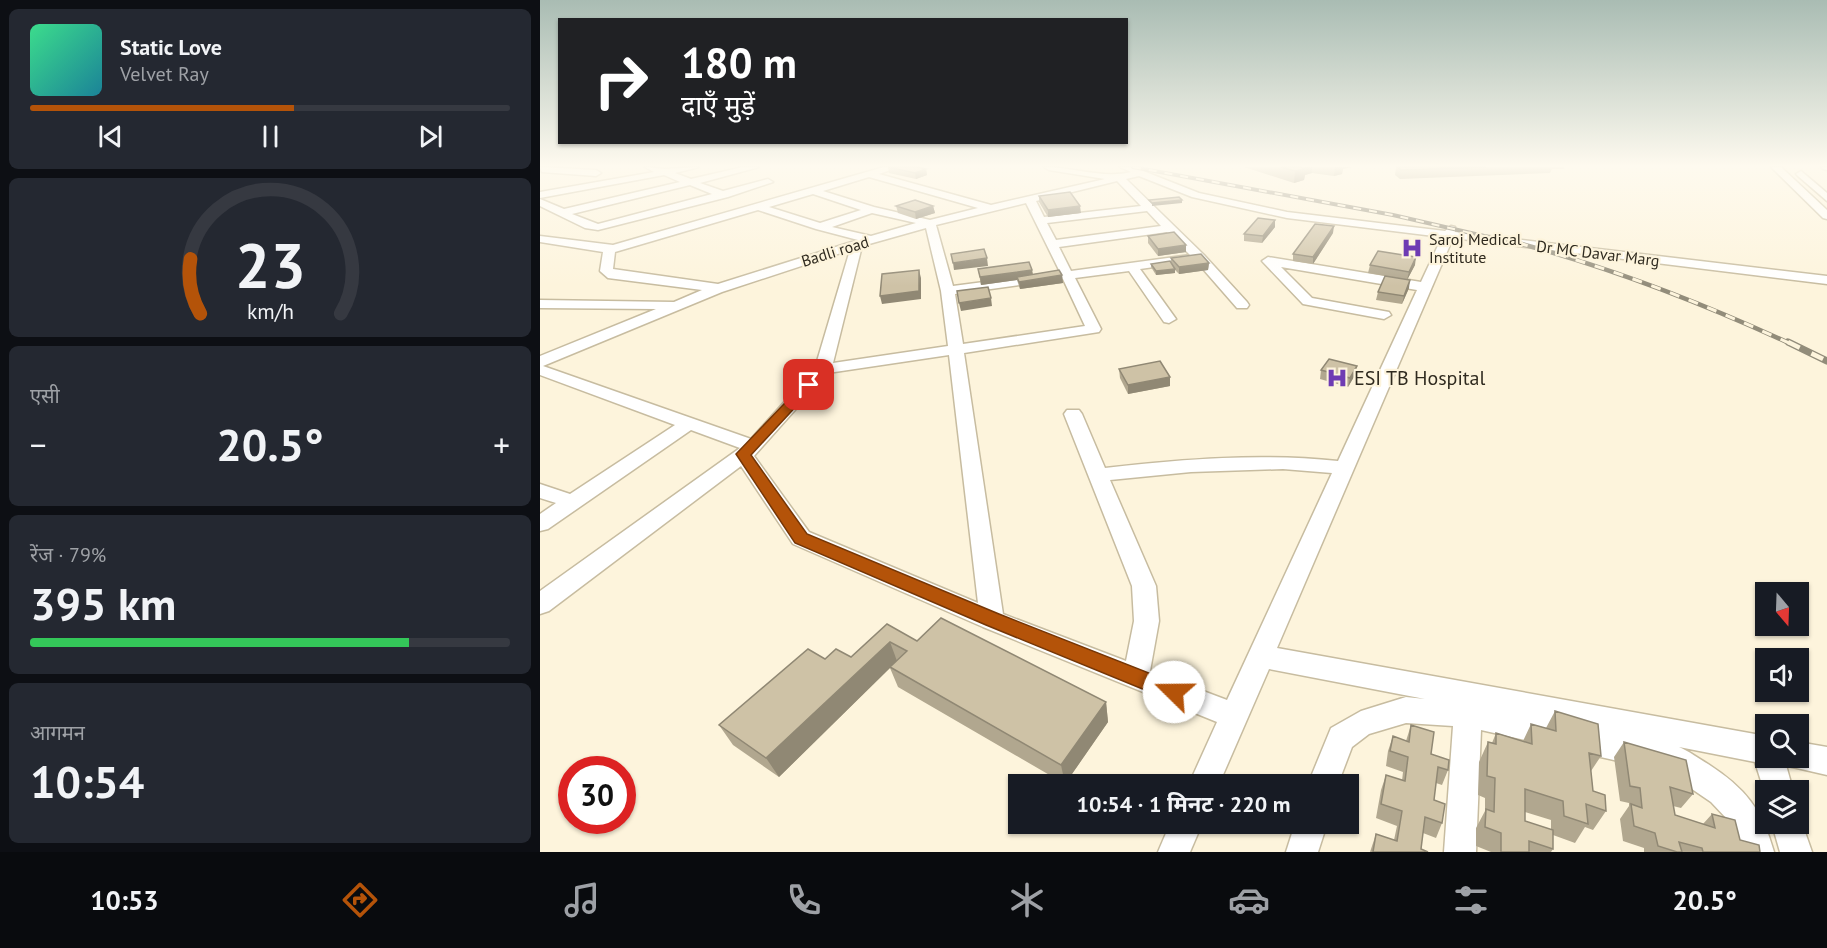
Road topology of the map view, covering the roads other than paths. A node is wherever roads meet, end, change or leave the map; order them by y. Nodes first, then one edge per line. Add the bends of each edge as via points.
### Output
1 (550, 207) edge
2 (588, 207) edge
3 (678, 207) edge
4 (756, 207) joint
5 (861, 207) edge
6 (985, 207) edge
7 (996, 207) edge
8 (1034, 207) edge
9 (1242, 207) edge
10 (990, 208) junction
11 (1149, 208) joint
12 (871, 210) junction
13 (562, 213) junction
14 (1042, 220) junction
15 (930, 223) junction
16 (593, 227) junction
17 (820, 227) junction
18 (1168, 228) junction
19 (1449, 232) junction
20 (542, 241) edge
21 (865, 242) junction
22 (1054, 244) junction
23 (609, 250) junction
24 (1200, 258) junction
25 (1132, 266) junction
26 (1827, 272) edge
27 (1069, 274) junction
28 (1781, 274) junction
29 (1827, 280) edge
30 (1827, 285) edge
31 (1425, 287) junction
32 (717, 289) junction
33 (948, 291) junction
34 (540, 304) edge
35 (1242, 305) dead end
36 (677, 306) junction
37 (1384, 315) dead end
38 (1169, 320) dead end
39 (956, 350) junction
40 (542, 362) edge
41 (823, 369) junction
42 (1073, 414) dead end
43 (690, 423) junction
44 (748, 451) junction
45 (1344, 468) junction
46 (1100, 475) junction
47 (540, 491) edge
48 (573, 502) junction
49 (540, 524) edge
50 (540, 604) edge
51 (992, 620) junction
52 (1260, 656) junction
53 (1135, 676) junction
54 (1468, 714) junction
55 (1234, 716) junction
56 (1755, 748) edge
57 (1809, 758) edge
58 (1827, 761) edge
59 (1208, 774) edge
60 (1327, 774) edge
61 (1182, 834) edge
62 (1308, 834) edge
63 (1791, 834) edge
64 (1174, 852) edge
65 (1302, 852) edge
66 (1460, 852) edge
67 (1758, 852) edge
68 (1796, 852) edge

1 - 13 street
2 - 13 street
3 - 16 street
4 - 17 street
4 - 23 street
5 - 12 street
6 - 10 street
7 - 10 street, Badli road
8 - 14 street
9 - 19 street, Dr MC Davar Marg via 1308,218
10 - 15 street, Badli road
11 - 14 street
11 - 18 street
12 - 15 street
12 - 17 street
13 - 16 street
14 - 22 street
15 - 21 street, Badli road
15 - 33 street
16 - 20 street
17 - 21 street
18 - 22 street
18 - 24 street
19 - 26 street
19 - 28 street, Dr MC Davar Marg
19 - 31 street
20 - 23 street
21 - 32 street, Badli road
21 - 41 street
22 - 27 street
23 - 32 street via 606,271 613,275
24 - 25 street
24 - 35 street
25 - 27 street
25 - 38 street
27 - 33 street
27 - 39 street via 1092,330
28 - 29 street, Dr MC Davar Marg
28 - 30 street
31 - 37 street via 1268,261 1308,301
31 - 45 street
32 - 36 street, Badli road
33 - 39 street
34 - 36 street
36 - 40 street, Badli road
39 - 41 street
39 - 51 street
40 - 43 street
41 - 44 street
42 - 46 street
43 - 44 street
43 - 48 street
44 - 50 street
44 - 51 street via 801,538
45 - 46 street via 1261,462
45 - 52 street
46 - 53 street via 1135,561 1149,608
47 - 48 street
48 - 49 street
51 - 53 street
52 - 55 street
52 - 56 street
53 - 55 street
54 - 60 street via 1406,710 1361,724 1341,738
54 - 66 street
54 - 67 street via 1673,759 1722,791 1739,809 1753,833
55 - 59 street
57 - 58 street
61 - 64 street
62 - 65 street
63 - 68 street

